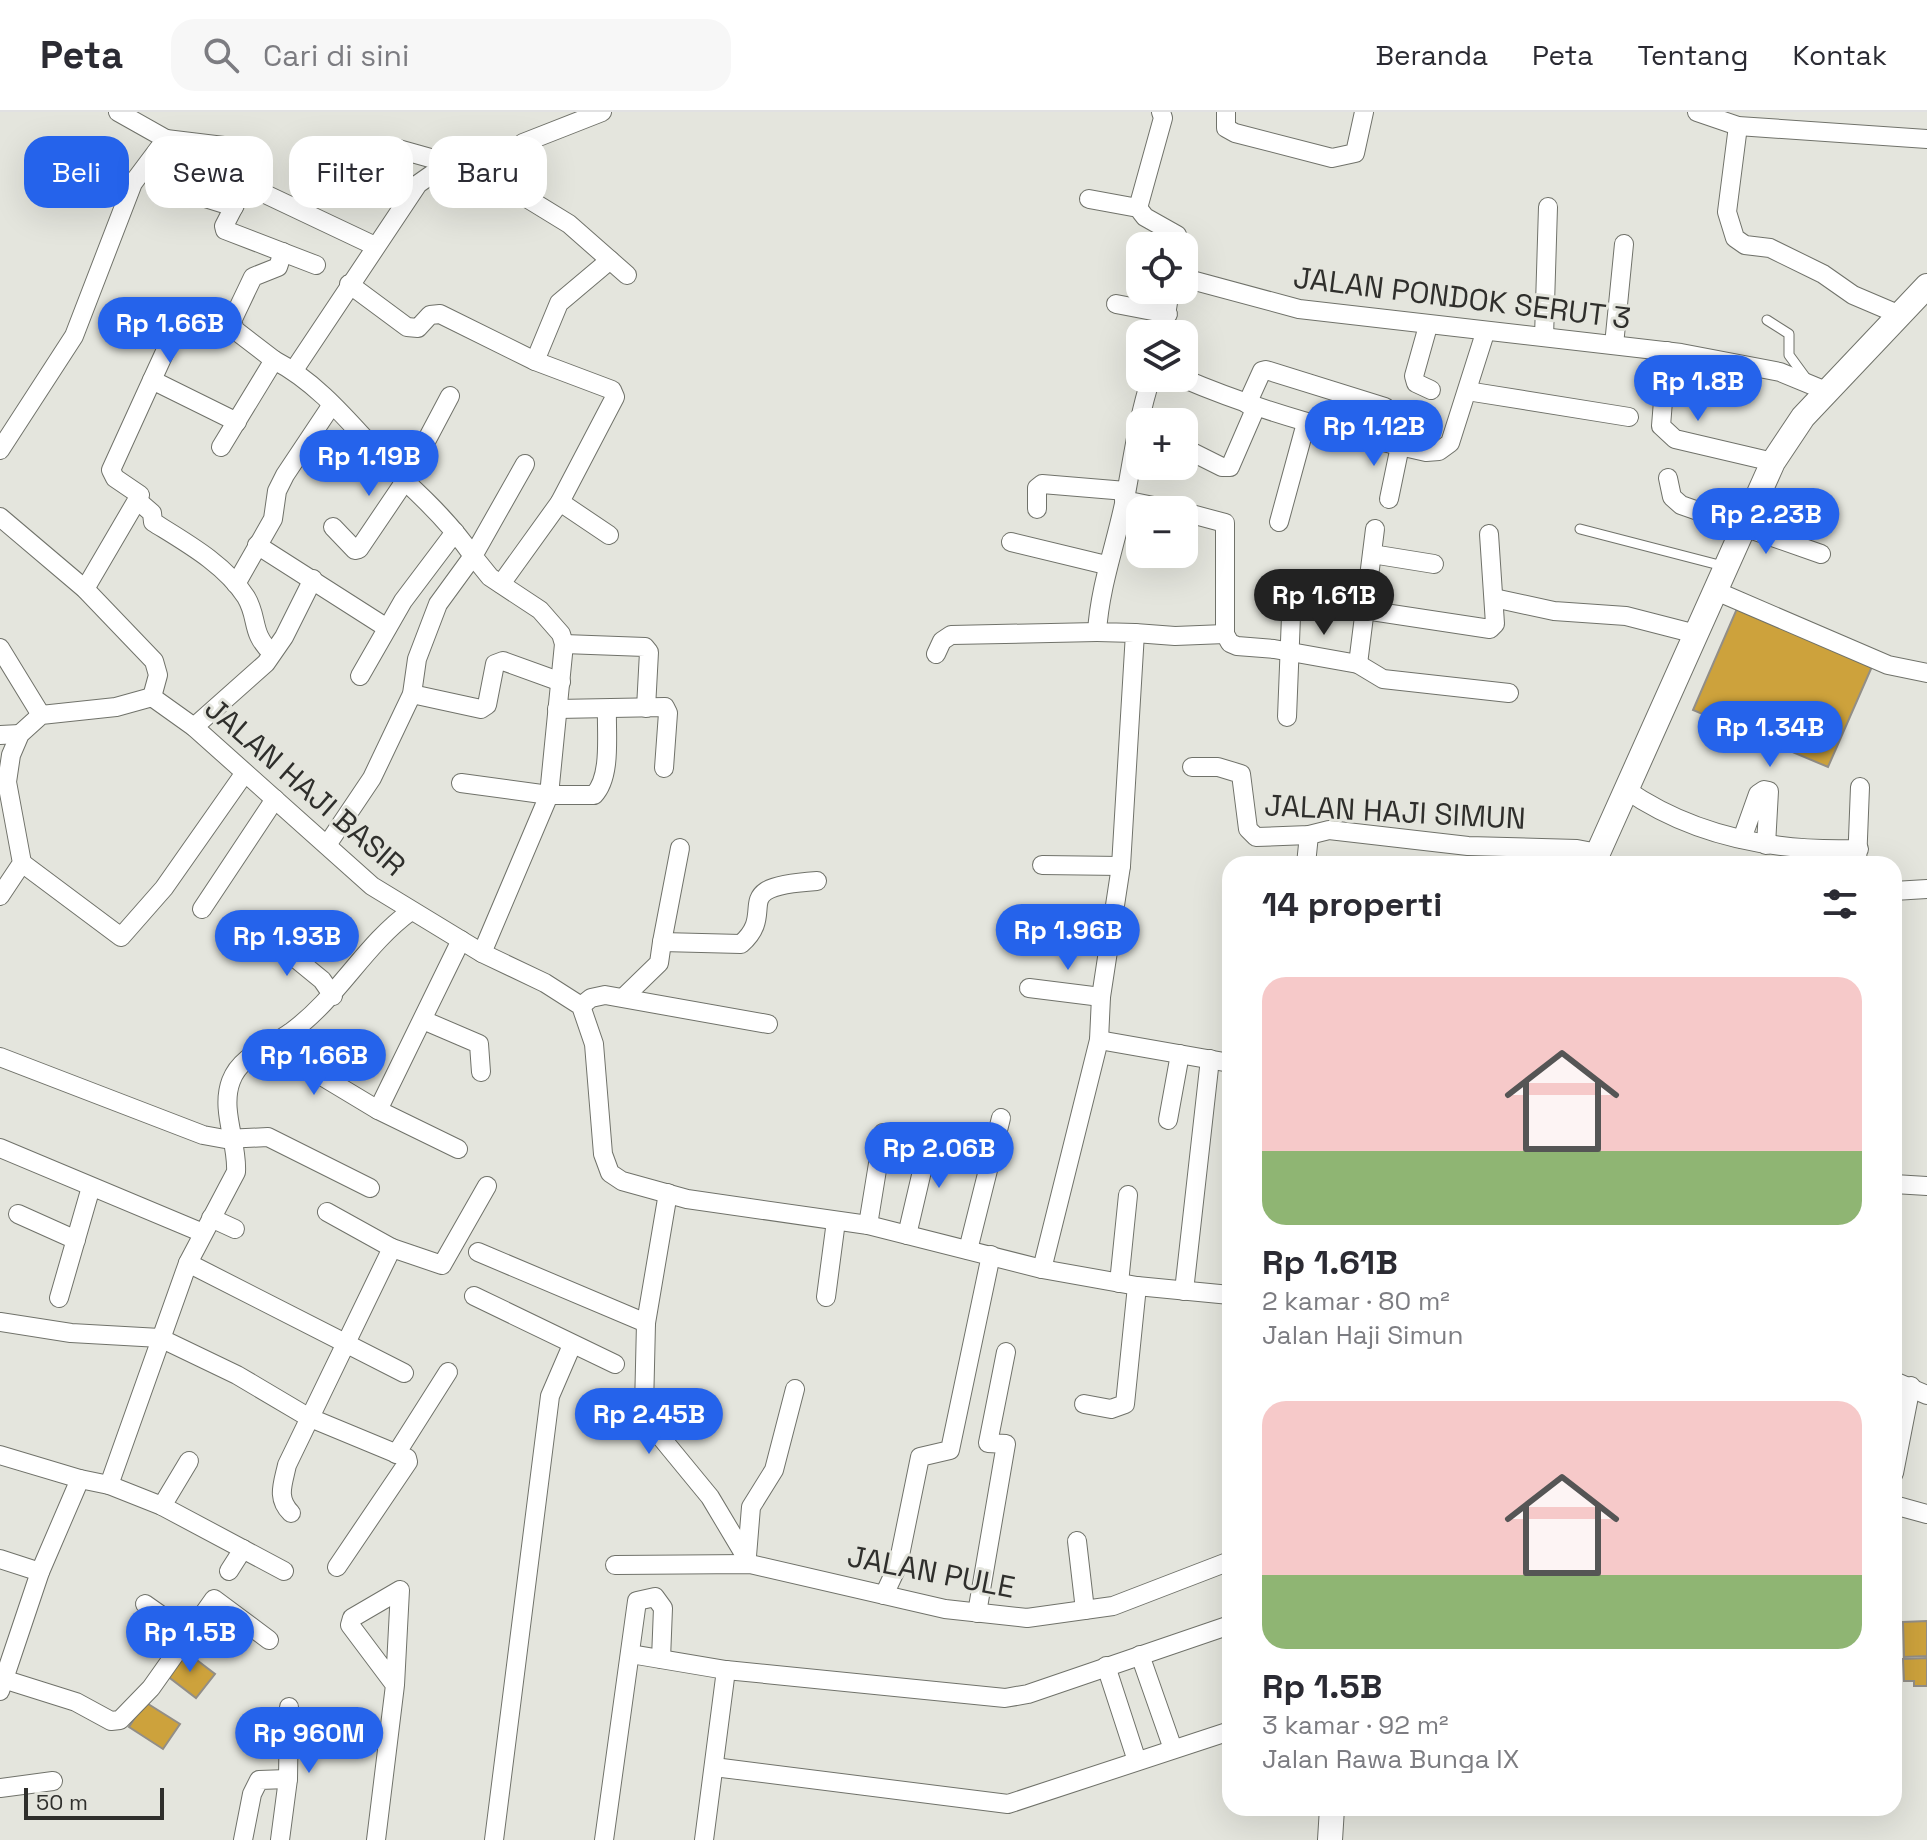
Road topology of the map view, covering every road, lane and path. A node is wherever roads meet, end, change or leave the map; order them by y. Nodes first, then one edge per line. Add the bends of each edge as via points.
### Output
1 (118, 112) edge
2 (602, 112) edge
3 (1161, 112) edge
4 (1226, 112) edge
5 (1364, 112) edge
6 (1707, 114) edge
7 (1818, 121) edge
8 (1738, 126) junction
9 (161, 136) edge
10 (541, 136) edge
11 (1927, 139) edge
12 (145, 167) edge
13 (429, 176) edge
14 (413, 191) edge
15 (273, 198) edge
16 (1089, 199) dead end
17 (1548, 207) dead end
18 (234, 208) edge
19 (401, 208) edge
20 (543, 208) edge
21 (1138, 208) junction
22 (1172, 232) edge
23 (1624, 244) dead end
24 (375, 246) junction
25 (283, 252) junction
26 (610, 260) junction
27 (316, 265) dead end
28 (627, 275) dead end
29 (1198, 282) edge
30 (349, 284) junction
31 (1927, 286) edge
32 (1116, 304) dead end
33 (1169, 304) edge
34 (1168, 314) junction
35 (1900, 315) junction
36 (1166, 320) edge
37 (1767, 320) dead end
38 (1428, 326) junction
39 (174, 332) dead end
40 (1485, 333) junction
41 (1544, 337) junction
42 (1614, 345) junction
43 (1667, 351) junction
44 (274, 360) junction
45 (535, 361) junction
46 (294, 370) junction
47 (152, 380) junction
48 (1198, 384) edge
49 (1817, 386) junction
50 (1431, 390) dead end
51 (1467, 391) junction
52 (450, 396) dead end
53 (331, 406) junction
54 (1252, 406) junction
55 (1385, 407) dead end
56 (1629, 417) dead end
57 (237, 422) junction
58 (1306, 423) junction
59 (1400, 446) junction
60 (221, 447) dead end
61 (0, 450) edge
62 (1198, 455) edge
63 (1773, 462) junction
64 (525, 464) dead end
65 (1668, 478) dead end
66 (1128, 480) edge
67 (405, 481) junction
68 (1125, 495) junction
69 (1128, 496) edge
70 (1389, 499) dead end
71 (137, 500) junction
72 (560, 502) junction
73 (1037, 509) dead end
74 (1198, 516) edge
75 (0, 517) edge
76 (1279, 522) dead end
77 (1745, 526) junction
78 (333, 527) dead end
79 (1375, 529) dead end
80 (1580, 529) dead end
81 (455, 532) junction
82 (1489, 534) dead end
83 (609, 535) dead end
84 (1011, 542) dead end
85 (257, 545) junction
86 (1372, 554) junction
87 (1821, 554) dead end
88 (473, 556) junction
89 (1434, 564) dead end
90 (1106, 565) junction
91 (1727, 567) junction
92 (313, 579) junction
93 (236, 584) junction
94 (501, 584) junction
95 (85, 589) junction
96 (1292, 591) dead end
97 (1716, 591) junction
98 (1494, 598) junction
99 (1365, 610) junction
100 (387, 628) junction
101 (1097, 632) junction
102 (1135, 633) junction
103 (1225, 634) junction
104 (1696, 634) junction
105 (564, 644) junction
106 (0, 648) edge
107 (1291, 652) junction
108 (272, 653) junction
109 (936, 654) dead end
110 (1358, 664) junction
111 (1927, 673) edge
112 (360, 676) dead end
113 (561, 682) junction
114 (1509, 693) dead end
115 (412, 694) junction
116 (152, 697) junction
117 (646, 708) junction
118 (557, 709) junction
119 (607, 709) junction
120 (41, 715) junction
121 (1287, 717) dead end
122 (194, 727) junction
123 (20, 734) junction
124 (0, 735) edge
125 (1192, 767) dead end
126 (664, 768) dead end
127 (244, 774) junction
128 (461, 783) dead end
129 (1860, 787) dead end
130 (1625, 789) junction
131 (549, 795) junction
132 (275, 799) junction
133 (1309, 835) junction
134 (1742, 839) junction
135 (327, 845) junction
136 (1766, 845) junction
137 (680, 848) dead end
138 (1307, 856) edge
139 (1592, 856) edge
140 (1597, 856) edge
141 (1850, 856) edge
142 (1858, 856) edge
143 (22, 863) junction
144 (1042, 865) dead end
145 (1121, 866) junction
146 (817, 881) dead end
147 (1927, 889) edge
148 (1902, 891) edge
149 (0, 896) edge
150 (202, 909) dead end
151 (411, 911) junction
152 (267, 935) dead end
153 (461, 940) junction
154 (662, 942) junction
155 (482, 953) junction
156 (1029, 988) dead end
157 (333, 996) junction
158 (624, 997) junction
159 (1101, 997) junction
160 (581, 1006) junction
161 (423, 1020) junction
162 (768, 1024) dead end
163 (1099, 1040) junction
164 (270, 1045) junction
165 (1180, 1054) junction
166 (0, 1057) edge
167 (1210, 1059) junction
168 (1222, 1061) edge
169 (481, 1072) dead end
170 (378, 1110) junction
171 (1001, 1118) dead end
172 (1168, 1120) dead end
173 (232, 1139) junction
174 (0, 1148) edge
175 (458, 1149) dead end
176 (1902, 1184) edge
177 (487, 1186) dead end
178 (1927, 1186) edge
179 (91, 1187) junction
180 (370, 1188) dead end
181 (668, 1193) junction
182 (1128, 1195) dead end
183 (327, 1212) dead end
184 (18, 1214) dead end
185 (836, 1221) junction
186 (868, 1225) junction
187 (207, 1226) junction
188 (235, 1229) dead end
189 (907, 1235) junction
190 (76, 1240) junction
191 (392, 1248) junction
192 (968, 1250) junction
193 (478, 1252) dead end
194 (991, 1255) junction
195 (188, 1263) junction
196 (1042, 1269) junction
197 (1128, 1284) junction
198 (1184, 1291) junction
199 (1222, 1294) edge
200 (474, 1296) dead end
201 (826, 1297) dead end
202 (59, 1298) dead end
203 (0, 1322) edge
204 (646, 1323) junction
205 (160, 1338) junction
206 (343, 1345) junction
207 (572, 1345) junction
208 (1006, 1352) dead end
209 (615, 1364) dead end
210 (448, 1372) dead end
211 (404, 1373) dead end
212 (1911, 1387) edge
213 (795, 1389) dead end
214 (1084, 1404) dead end
215 (308, 1417) junction
216 (1902, 1433) edge
217 (396, 1454) junction
218 (0, 1455) edge
219 (189, 1461) dead end
220 (80, 1479) junction
221 (109, 1485) junction
222 (162, 1506) junction
223 (1902, 1507) edge
224 (291, 1513) dead end
225 (1927, 1514) edge
226 (1077, 1541) dead end
227 (243, 1549) junction
228 (0, 1559) edge
229 (748, 1560) junction
230 (1222, 1564) edge
231 (615, 1565) dead end
232 (337, 1567) dead end
233 (229, 1571) dead end
234 (284, 1571) dead end
235 (40, 1572) junction
236 (884, 1595) junction
237 (145, 1604) dead end
238 (1085, 1610) junction
239 (977, 1613) junction
240 (1222, 1628) edge
241 (189, 1635) junction
242 (8, 1640) edge
243 (269, 1640) dead end
244 (631, 1654) junction
245 (1140, 1655) junction
246 (661, 1659) junction
247 (1106, 1666) junction
248 (726, 1670) junction
249 (2, 1685) edge
250 (395, 1685) junction
251 (289, 1707) dead end
252 (1222, 1734) edge
253 (1173, 1749) junction
254 (1137, 1761) junction
255 (714, 1767) junction
256 (288, 1779) junction
257 (53, 1781) dead end
258 (0, 1788) edge
259 (1332, 1816) edge
260 (243, 1840) edge
261 (280, 1840) edge
262 (376, 1840) edge
263 (494, 1840) edge
264 (604, 1840) edge
265 (704, 1840) edge
266 (1330, 1840) edge

1 - 9 street
2 - 10 street
3 - 21 street
4 - 5 street via 1226,128 1235,133 1332,158 1355,153
6 - 8 street
7 - 8 street
7 - 11 street
8 - 35 street via 1727,212 1735,238 1770,248
12 - 61 street via 133,183 74,336
13 - 14 street
15 - 24 street
16 - 21 street
17 - 41 street
18 - 25 street via 225,230
19 - 24 street
20 - 26 street
21 - 22 street
23 - 42 street
24 - 30 street
25 - 27 street
25 - 44 street via 278,267 253,277 232,321 235,330
26 - 28 street
26 - 45 street via 559,303
29 - 38 street, JALAN PONDOK SERUT 3 via 1299,309
30 - 45 street via 407,327 418,328 430,315 440,314
30 - 46 street
31 - 35 main road
32 - 34 street
33 - 34 street
34 - 36 street
35 - 49 main road
37 - 49 lane via 1789,334 1789,355
38 - 40 street, JALAN PONDOK SERUT 3
38 - 50 street via 1414,376 1416,383
39 - 47 street
40 - 41 street, JALAN PONDOK SERUT 3
40 - 51 street
41 - 42 street, JALAN PONDOK SERUT 3
42 - 43 street, JALAN PONDOK SERUT 3
43 - 49 street, JALAN PONDOK SERUT 3 via 1780,372
43 - 63 street via 1664,432
44 - 46 street
44 - 57 street
45 - 72 street via 615,394
46 - 53 street
47 - 57 street
47 - 71 street via 111,470 140,495
48 - 54 street
49 - 63 main road
51 - 56 street
51 - 59 street via 1446,448 1426,452
52 - 67 street
53 - 67 street
53 - 85 street via 285,475 273,519
54 - 55 street via 1266,370
54 - 58 street
54 - 62 street via 1230,467
57 - 60 street
58 - 59 street
58 - 76 street
59 - 70 street
63 - 77 main road
64 - 88 street
65 - 77 street via 1672,497 1681,505
66 - 68 street
67 - 78 street via 359,549
67 - 81 street
68 - 69 street
68 - 73 street via 1042,484 1037,488
68 - 90 street
71 - 93 street via 152,513 153,522
71 - 95 street
72 - 83 street
72 - 94 street
74 - 103 street via 1225,523
75 - 95 street
77 - 87 street
77 - 91 main road
79 - 86 street
80 - 91 lane
81 - 88 street
81 - 100 street
82 - 98 street
84 - 90 street
85 - 92 street
85 - 93 street
86 - 89 street
86 - 99 street
88 - 94 street
88 - 115 street via 438,604 417,659
90 - 101 street
91 - 97 main road
92 - 100 street
92 - 108 street
93 - 108 street via 248,600 259,641
94 - 105 street via 540,610
95 - 116 street via 154,661 158,675
96 - 107 street
97 - 104 main road
97 - 111 street via 1888,665
98 - 99 street via 1495,624 1490,629
98 - 104 street via 1554,611 1626,616
99 - 110 street
100 - 112 street
101 - 102 street
101 - 109 street via 951,635
102 - 103 street
102 - 145 street
103 - 107 street via 1237,646
104 - 130 main road
105 - 113 street
105 - 117 street via 645,647
106 - 120 street
107 - 110 street
107 - 121 street
108 - 122 street
110 - 114 street via 1383,679
113 - 115 street via 503,661 495,664 487,705 481,709
113 - 118 street
115 - 135 street via 372,778
116 - 120 street via 116,707
116 - 122 street, JALAN HAJI BASIR
117 - 119 street
117 - 126 street via 668,709
118 - 119 street
118 - 131 street
119 - 131 street via 600,788 587,797
120 - 123 street
122 - 127 street, JALAN HAJI BASIR
123 - 124 street
123 - 143 street via 7,782
125 - 133 street, JALAN HAJI SIMUN via 1241,774 1248,829 1256,837
127 - 132 street, JALAN HAJI BASIR
127 - 143 street via 164,888 121,937
128 - 131 street
129 - 142 street
130 - 134 street via 1673,816
130 - 140 main road
131 - 155 street
132 - 135 street, JALAN HAJI BASIR
132 - 150 street
133 - 138 street
133 - 139 street, JALAN HAJI SIMUN via 1329,830 1468,846 1577,849
134 - 136 street
134 - 136 street via 1758,794 1769,791
135 - 151 street, JALAN HAJI BASIR via 372,886
136 - 141 street
137 - 154 street
143 - 149 street
144 - 145 street
145 - 159 street
146 - 154 street via 780,883 763,892 751,936 741,944
147 - 148 street
151 - 153 street, JALAN HAJI BASIR
151 - 157 street via 367,949
152 - 157 street via 322,980
153 - 155 street, JALAN HAJI BASIR
153 - 161 street
154 - 158 street via 659,963
155 - 160 street, JALAN HAJI BASIR
156 - 159 street
157 - 164 street
158 - 160 street via 605,995
158 - 162 street
159 - 163 street
160 - 181 street via 594,1044 603,1154 610,1173
161 - 169 street via 479,1044
161 - 170 street
163 - 165 street
163 - 196 street
164 - 170 street
164 - 173 street via 237,1068 230,1083
165 - 167 street
165 - 172 street
166 - 173 street via 203,1135
167 - 168 street
167 - 198 street
170 - 175 street
171 - 192 street
173 - 180 street via 268,1137
173 - 187 street via 236,1172
174 - 179 street
176 - 178 street
177 - 191 street via 442,1265
179 - 187 street
179 - 190 street
181 - 185 street
181 - 204 street
182 - 197 street
183 - 191 street
184 - 190 street
185 - 186 street
185 - 201 street
186 - 189 street
186 - 189 street via 883,1133 930,1137
187 - 188 street
187 - 195 street
189 - 192 street
190 - 202 street
191 - 206 street
192 - 194 street
193 - 204 street
194 - 196 street
194 - 236 street via 950,1450 920,1457 898,1565
195 - 205 street
195 - 206 street
196 - 197 street
197 - 198 street
197 - 214 street via 1125,1404 1111,1409
198 - 199 street
200 - 207 street
203 - 205 street
204 - 229 street via 644,1408 650,1424 710,1497
205 - 215 street
205 - 221 street
206 - 211 street
206 - 215 street
207 - 209 street
207 - 263 street via 550,1396
208 - 239 street via 988,1443 1006,1444
210 - 217 street
212 - 216 street
213 - 229 street via 774,1470 751,1507
215 - 217 street
215 - 224 street via 280,1493
217 - 232 street via 408,1462
218 - 220 street
219 - 222 street
220 - 221 street
220 - 235 street
221 - 222 street
222 - 227 street
223 - 225 street
226 - 238 street
227 - 233 street
227 - 234 street
228 - 235 street
229 - 231 street, JALAN PULE
229 - 236 street, JALAN PULE
230 - 238 street, JALAN PULE via 1113,1606
235 - 242 street
236 - 239 street, JALAN PULE
237 - 241 street
238 - 239 street, JALAN PULE via 1027,1618
240 - 245 street
241 - 243 street via 214,1599
241 - 249 street via 120,1720 111,1721 76,1702
242 - 249 street
244 - 246 street
244 - 246 street via 637,1601 655,1597 663,1608
244 - 264 street
245 - 247 street
245 - 253 street
246 - 248 street
247 - 248 street via 1005,1698
247 - 254 street
248 - 255 street
250 - 250 street via 401,1591 400,1590 352,1618 350,1625
250 - 262 street
251 - 256 street
252 - 253 street
253 - 254 street
254 - 255 street via 1008,1804
255 - 265 street
256 - 260 street via 259,1780
256 - 261 street
257 - 258 street
259 - 266 main road

